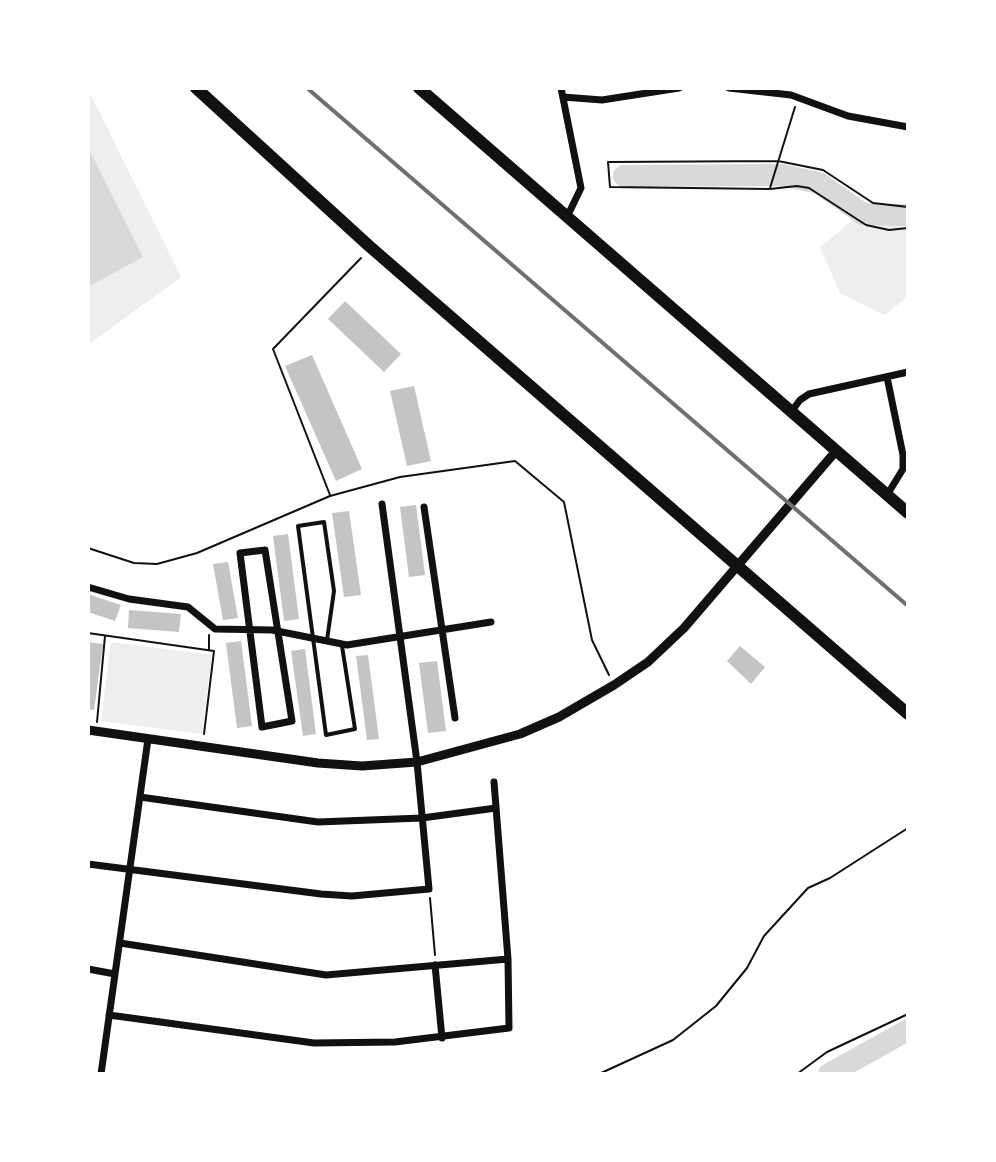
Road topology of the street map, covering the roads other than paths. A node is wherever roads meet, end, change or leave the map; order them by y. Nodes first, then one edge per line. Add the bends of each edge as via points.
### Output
1 (196, 88) edge
2 (419, 88) edge
3 (679, 88) edge
4 (729, 88) edge
5 (562, 92) edge
6 (908, 127) edge
7 (567, 218) junction
8 (908, 372) edge
9 (887, 377) junction
10 (791, 412) junction
11 (832, 455) junction
12 (887, 495) junction
13 (382, 504) dead end
14 (424, 507) dead end
15 (908, 513) edge
16 (741, 562) junction
17 (88, 587) edge
18 (491, 622) dead end
19 (251, 628) junction
20 (443, 630) junction
21 (280, 632) junction
22 (313, 636) junction
23 (401, 637) junction
24 (327, 640) junction
25 (342, 643) junction
26 (908, 714) edge
27 (455, 718) dead end
28 (92, 731) edge
29 (148, 739) junction
30 (417, 762) junction
31 (494, 782) dead end
32 (140, 797) junction
33 (496, 808) junction
34 (422, 818) junction
35 (88, 864) edge
36 (129, 870) junction
37 (120, 943) junction
38 (508, 959) junction
39 (435, 965) junction
40 (88, 969) edge
41 (115, 974) junction
42 (109, 1015) junction
43 (442, 1038) junction
44 (101, 1074) edge

1 - 16 highway via 368,245
2 - 7 highway
3 - 5 street via 602,100
4 - 6 street via 798,98 848,116
5 - 7 street via 581,188
7 - 10 highway
8 - 9 street
9 - 10 street via 809,394
9 - 12 street via 903,455 903,469
10 - 11 highway
11 - 12 highway
11 - 16 street
12 - 15 highway
13 - 23 street
14 - 20 street
16 - 26 highway
16 - 30 street via 684,628 614,685 520,734
17 - 19 street via 188,607 215,629
18 - 20 street
19 - 21 street
19 - 21 street via 240,553 265,550
19 - 21 street via 262,727 292,721
20 - 23 street
20 - 27 street
21 - 22 street
22 - 24 street
22 - 24 lane via 298,526 324,522 334,591
22 - 25 lane via 326,735 355,729
23 - 25 street
23 - 30 street
24 - 25 street
28 - 29 street
29 - 30 street via 347,765
29 - 32 street
30 - 34 street
31 - 33 street
32 - 34 street via 318,822
32 - 36 street
33 - 34 street
33 - 38 street
34 - 36 street via 429,889 352,896
35 - 36 street
36 - 37 street
37 - 39 street via 326,975
37 - 41 street
38 - 39 street
38 - 43 street via 509,1028
39 - 43 street
40 - 41 street
41 - 42 street
42 - 43 street via 314,1043
42 - 44 street

